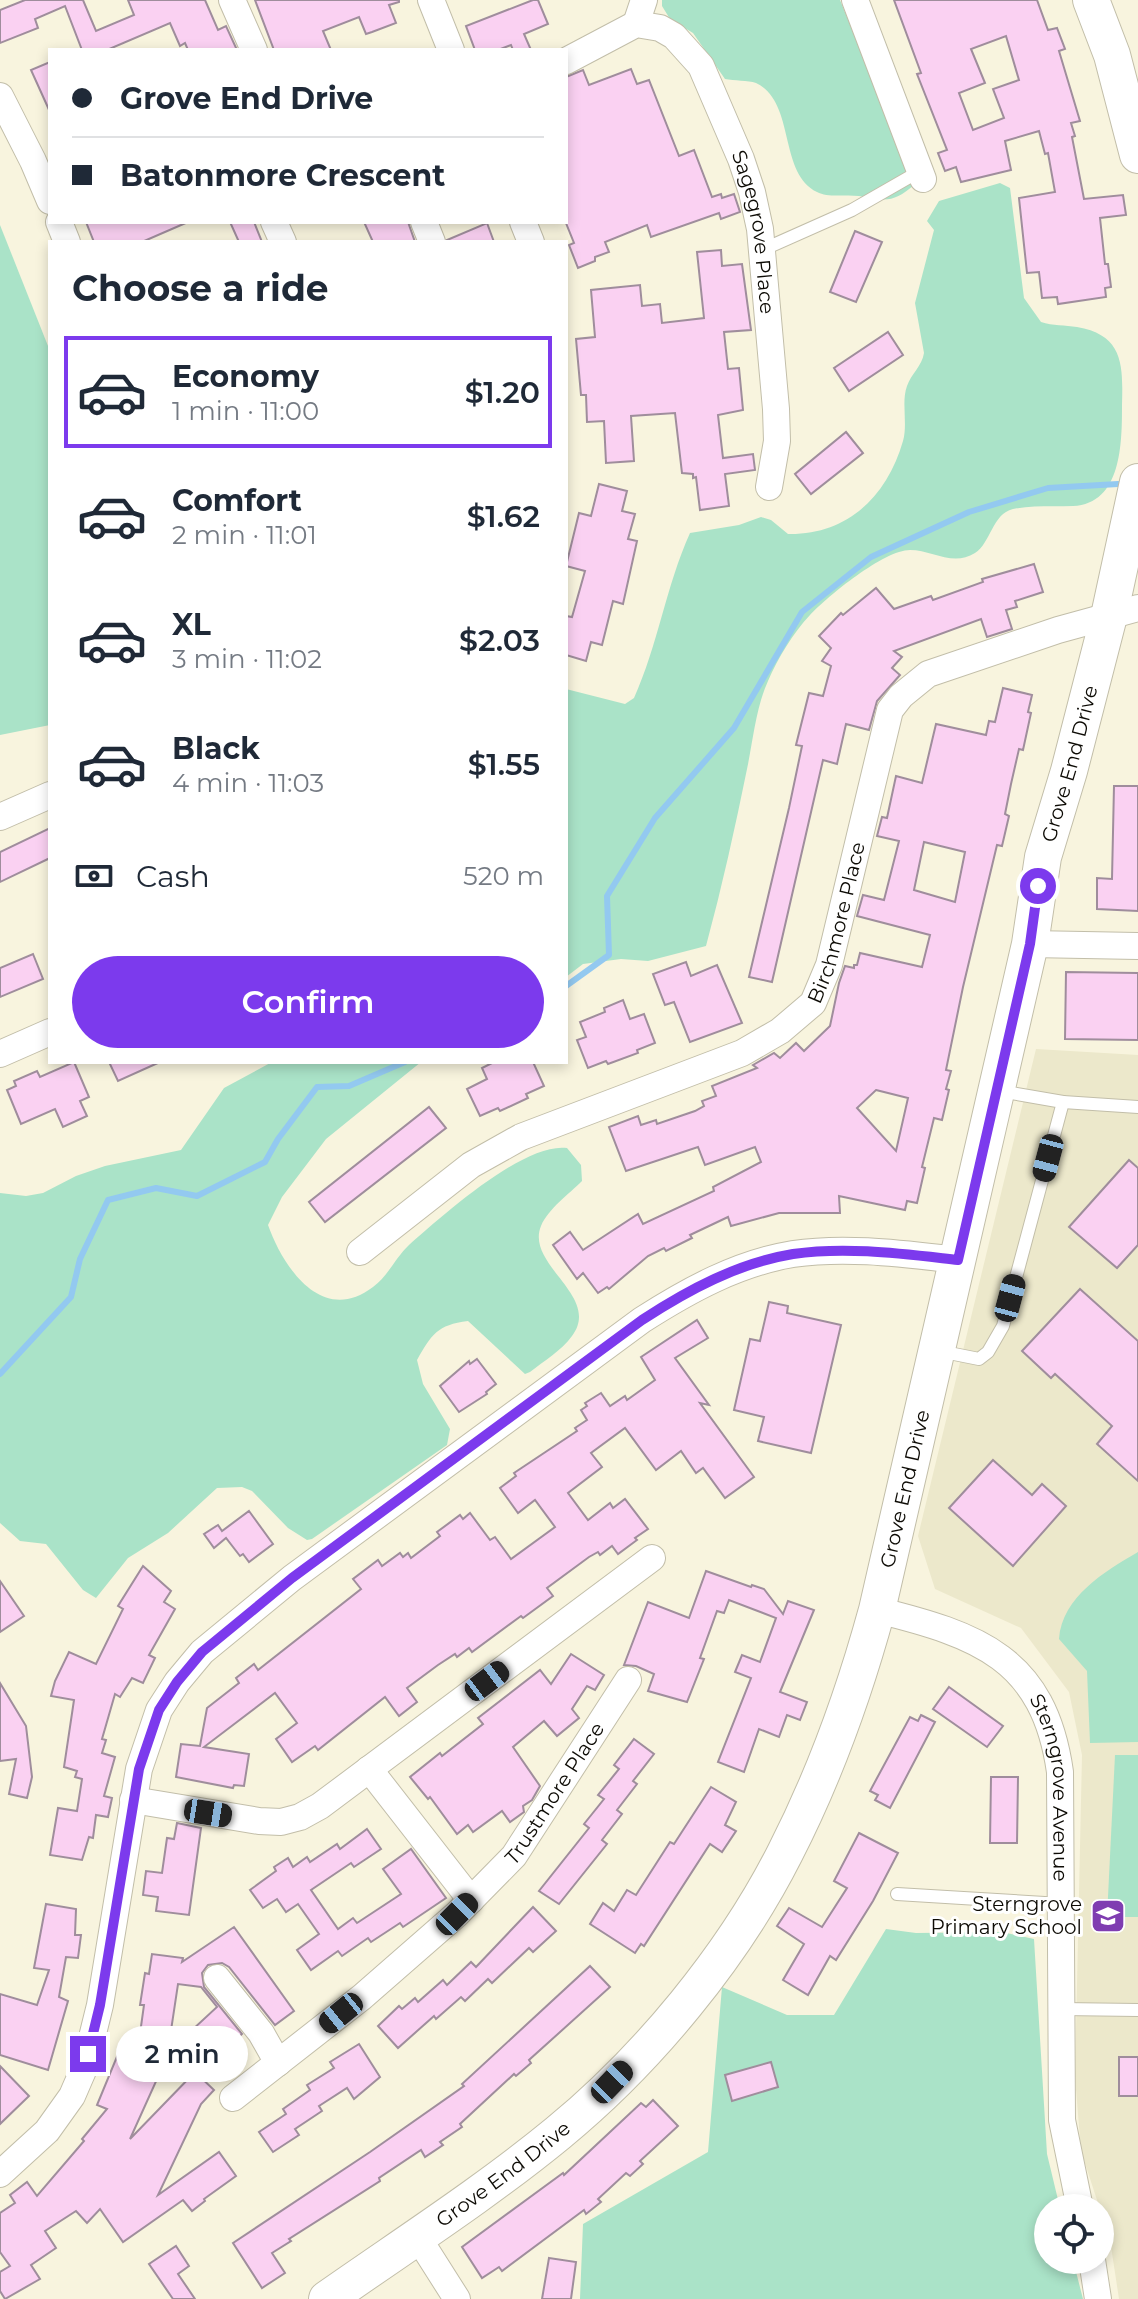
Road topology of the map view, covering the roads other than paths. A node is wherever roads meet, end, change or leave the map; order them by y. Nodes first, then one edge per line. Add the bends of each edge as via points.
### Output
1 (232, 0) edge
2 (431, 0) edge
3 (855, 0) edge
4 (1091, 0) edge
5 (640, 12) edge
6 (253, 48) edge
7 (450, 48) edge
8 (568, 60) edge
9 (0, 96) edge
10 (1138, 150) edge
11 (42, 162) edge
12 (921, 175) joint
13 (48, 191) edge
14 (762, 250) junction
15 (1138, 482) edge
16 (769, 487) dead end
17 (1124, 612) edge
18 (48, 796) edge
19 (0, 817) edge
20 (1030, 944) junction
21 (1138, 946) edge
22 (48, 1033) edge
23 (0, 1054) edge
24 (997, 1091) junction
25 (1063, 1102) junction
26 (1138, 1107) edge
27 (360, 1252) dead end
28 (958, 1260) junction
29 (937, 1350) junction
30 (652, 1558) dead end
31 (877, 1610) junction
32 (628, 1680) dead end
33 (369, 1769) junction
34 (133, 1800) junction
35 (897, 1894) dead end
36 (471, 1900) junction
37 (1061, 1904) junction
38 (217, 1978) dead end
39 (1061, 2009) junction
40 (1138, 2010) edge
41 (278, 2063) junction
42 (233, 2098) dead end
43 (0, 2174) edge
44 (1077, 2194) edge
45 (417, 2236) junction
46 (1094, 2274) edge
47 (327, 2299) edge
48 (457, 2299) edge
49 (1098, 2299) edge

1 - 6 street
2 - 7 street
3 - 12 street
4 - 10 street
5 - 8 street, Sagegrove Place
5 - 14 street, Sagegrove Place via 674,36 701,66 752,192
9 - 11 street
11 - 13 street
12 - 14 lane
14 - 16 street, Sagegrove Place via 777,441
15 - 17 street, Grove End Drive
17 - 20 street, Grove End Drive via 1043,857
17 - 27 street, Birchmore Place via 928,674 901,696 890,710 829,965 813,1003 801,1016 742,1053 521,1137 471,1165
18 - 19 street
20 - 21 street
20 - 24 street, Grove End Drive
22 - 23 street
24 - 25 lane
24 - 28 street, Grove End Drive
25 - 26 lane
25 - 29 lane via 1003,1326 979,1359
28 - 29 street, Grove End Drive
28 - 34 street via 880,1252 794,1254 730,1272 654,1312 292,1578 202,1652 159,1710
29 - 31 street, Grove End Drive
30 - 33 street
31 - 37 street, Sterngrove Avenue via 978,1641 1024,1678 1038,1700 1055,1740 1060,1772
31 - 45 street, Grove End Drive via 818,1784 785,1854 714,1966 662,2030 560,2131
32 - 36 street, Trustmore Place via 514,1856
33 - 34 street via 320,1806 281,1822
33 - 36 street
34 - 43 street via 85,2066 47,2131
35 - 37 lane
36 - 41 street, Trustmore Place
37 - 39 street, Sterngrove Avenue
38 - 41 street
39 - 40 lane
39 - 44 street, Sterngrove Avenue via 1062,2120
41 - 42 street, Trustmore Place
45 - 47 street, Grove End Drive
45 - 48 street
46 - 49 street

